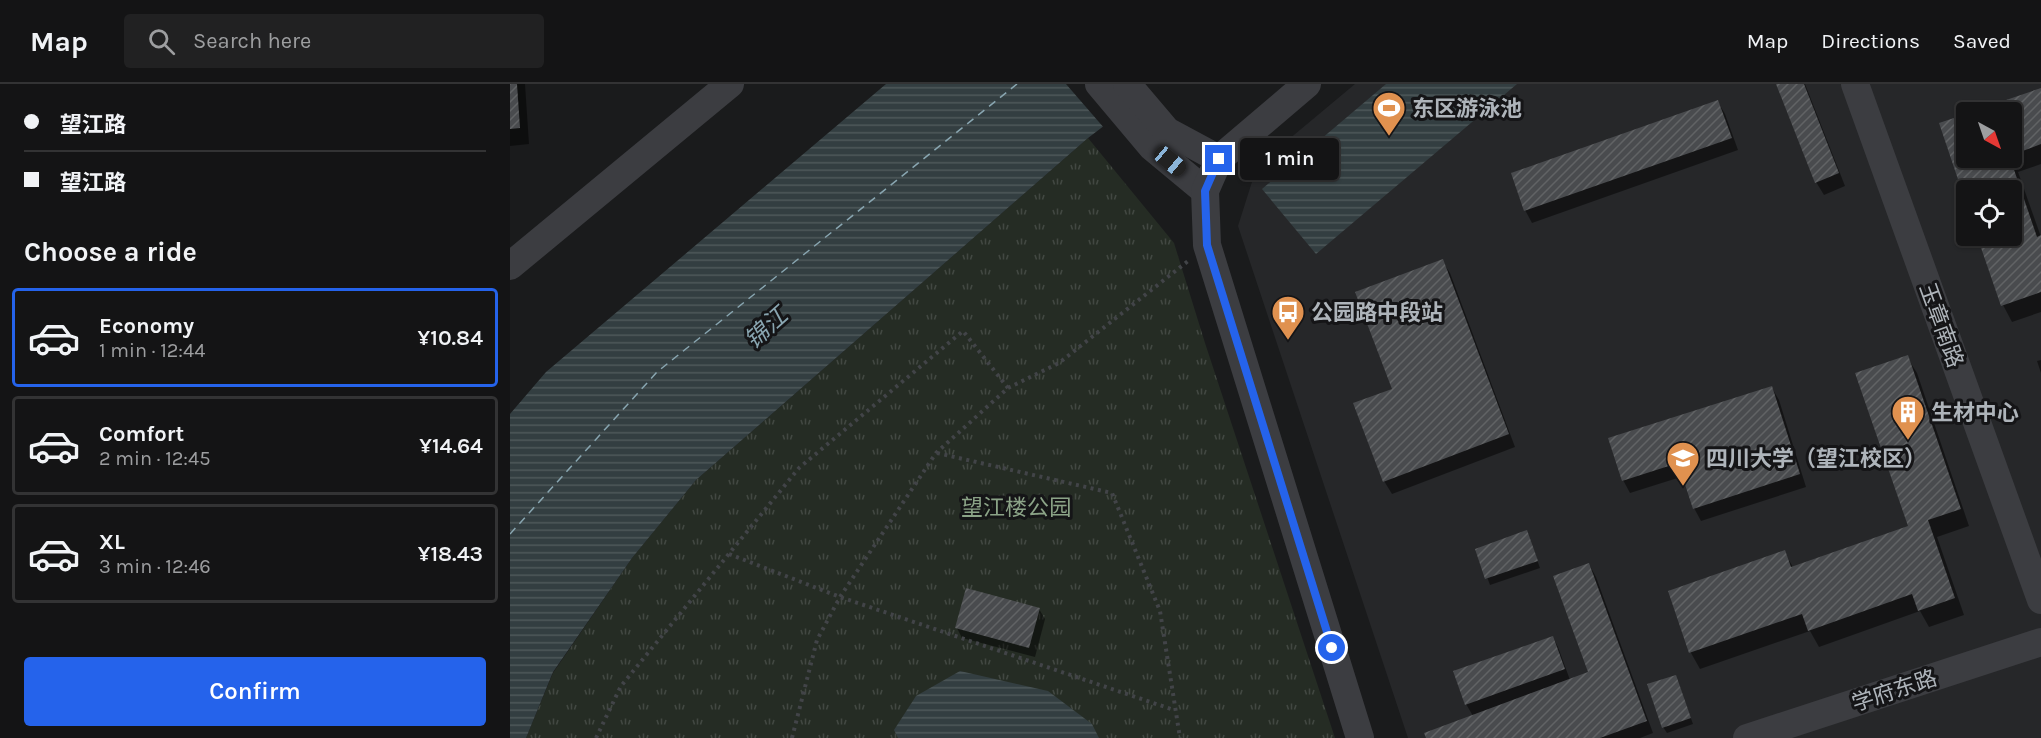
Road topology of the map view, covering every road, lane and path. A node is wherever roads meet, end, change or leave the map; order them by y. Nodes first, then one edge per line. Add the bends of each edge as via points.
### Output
1 (730, 84) edge
2 (1099, 84) edge
3 (1127, 84) edge
4 (1307, 84) edge
5 (1859, 85) edge
6 (1160, 139) junction
7 (1219, 159) junction
8 (1205, 191) junction
9 (1207, 245) junction
10 (510, 266) edge
11 (1008, 388) junction
12 (936, 453) junction
13 (729, 554) junction
14 (840, 597) junction
15 (2041, 600) edge
16 (2041, 642) edge
17 (1174, 710) junction
18 (596, 738) edge
19 (792, 738) edge
20 (1180, 738) edge
21 (1360, 738) edge
22 (1747, 738) edge

1 - 10 street
2 - 6 street
3 - 6 street
4 - 7 street
5 - 15 street, 玉章南路
6 - 7 street
6 - 8 street
7 - 8 street
8 - 9 street
9 - 11 path via 1059,363
9 - 21 street
11 - 12 path
11 - 13 path via 963,331 800,468
12 - 14 path
12 - 17 path via 1112,493 1160,611
13 - 14 path
13 - 18 path via 621,686
14 - 17 path
14 - 19 path via 817,640
16 - 22 street, 学府东路
17 - 20 path

